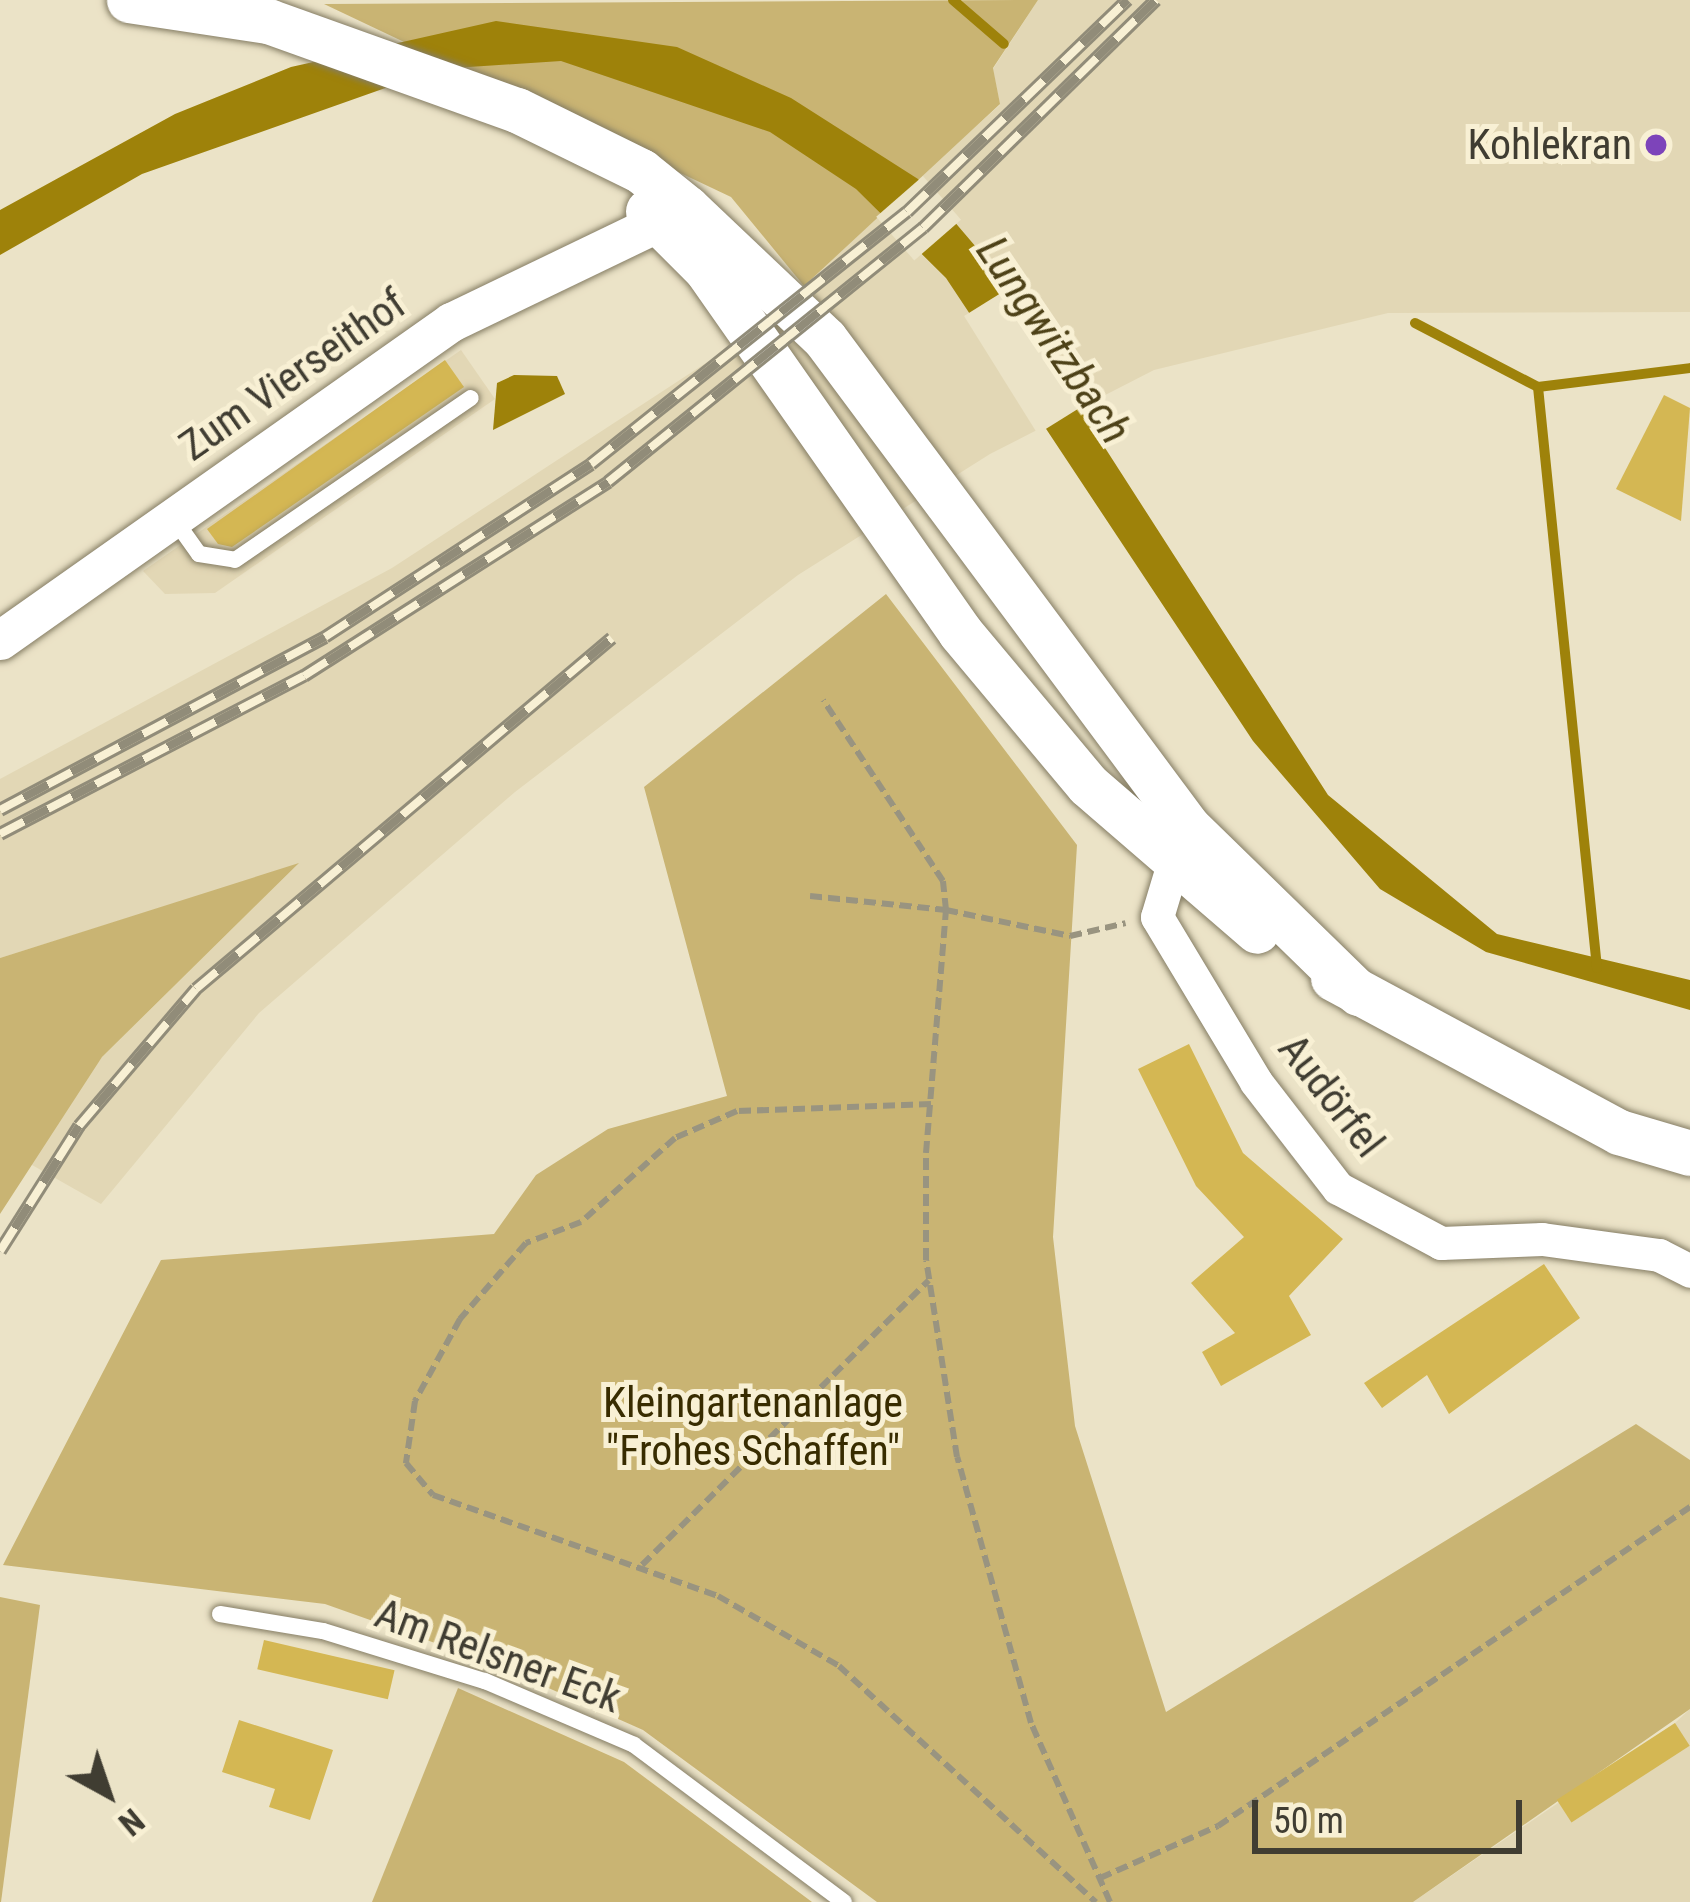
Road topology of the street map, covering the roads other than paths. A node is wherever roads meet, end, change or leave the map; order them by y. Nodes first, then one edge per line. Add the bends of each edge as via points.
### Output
1 (129, 0) edge
2 (272, 10) edge
3 (675, 217) junction
4 (471, 398) dead end
5 (173, 518) junction
6 (0, 640) edge
7 (1172, 867) junction
8 (1358, 993) junction
9 (1690, 1154) edge
10 (1690, 1271) edge
11 (220, 1614) dead end
12 (844, 1902) edge

1 - 2 main road
2 - 3 main road via 314,36 563,131
3 - 5 street, Zum Vierseithof via 451,322
3 - 7 main road via 960,632
3 - 8 main road via 825,339 1188,827
4 - 5 lane via 235,560 200,554
5 - 6 street, Zum Vierseithof
7 - 8 main road
7 - 10 street, Audörfel via 1157,917 1256,1082 1339,1188 1441,1244 1542,1239 1658,1255
8 - 9 main road via 1619,1132
11 - 12 lane, Am Relsner Eck via 323,1631 484,1681 634,1745

